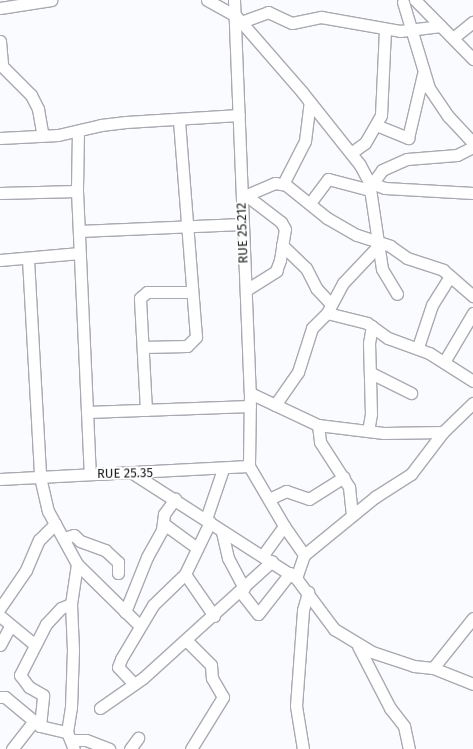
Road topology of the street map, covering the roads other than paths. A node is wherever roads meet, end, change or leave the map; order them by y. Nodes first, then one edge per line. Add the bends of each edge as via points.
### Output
1 (51, 0) edge
2 (207, 0) edge
3 (234, 0) edge
4 (415, 0) edge
5 (403, 1) edge
6 (14, 3) edge
7 (0, 8) edge
8 (238, 19) junction
9 (473, 22) edge
10 (441, 26) junction
11 (385, 29) junction
12 (410, 29) junction
13 (453, 38) junction
14 (0, 41) edge
15 (473, 59) edge
16 (423, 74) junction
17 (310, 102) junction
18 (239, 115) junction
19 (179, 120) junction
20 (376, 125) junction
21 (78, 131) junction
22 (43, 136) junction
23 (0, 138) edge
24 (473, 143) edge
25 (473, 148) edge
26 (351, 153) junction
27 (283, 184) junction
28 (370, 185) junction
29 (78, 191) junction
30 (0, 193) edge
31 (473, 193) edge
32 (245, 196) junction
33 (310, 203) junction
34 (242, 224) junction
35 (188, 227) junction
36 (79, 231) junction
37 (378, 244) junction
38 (282, 245) junction
39 (80, 253) junction
40 (28, 259) junction
41 (0, 260) edge
42 (450, 276) junction
43 (468, 285) edge
44 (246, 290) junction
45 (192, 292) junction
46 (397, 294) dead end
47 (473, 296) edge
48 (329, 308) junction
49 (473, 313) edge
50 (372, 326) junction
51 (143, 346) junction
52 (418, 347) junction
53 (444, 362) junction
54 (371, 372) junction
55 (473, 381) edge
56 (250, 393) junction
57 (411, 393) dead end
58 (275, 405) junction
59 (250, 406) junction
60 (471, 408) edge
61 (146, 410) junction
62 (87, 412) junction
63 (318, 425) junction
64 (368, 431) junction
65 (443, 432) junction
66 (249, 466) junction
67 (222, 469) junction
68 (90, 474) junction
69 (134, 474) junction
70 (40, 477) junction
71 (344, 477) junction
72 (0, 479) edge
73 (174, 499) junction
74 (269, 499) junction
75 (352, 515) junction
76 (208, 521) junction
77 (56, 524) junction
78 (164, 524) junction
79 (284, 526) junction
80 (222, 532) junction
81 (63, 538) junction
82 (197, 548) junction
83 (304, 555) junction
84 (267, 558) junction
85 (77, 564) junction
86 (118, 573) dead end
87 (185, 574) junction
88 (293, 575) junction
89 (242, 590) junction
90 (308, 592) junction
91 (71, 604) junction
92 (0, 608) edge
93 (125, 612) junction
94 (0, 616) edge
95 (214, 616) junction
96 (473, 618) edge
97 (139, 625) junction
98 (10, 626) junction
99 (186, 640) junction
100 (34, 644) junction
101 (0, 645) edge
102 (358, 646) junction
103 (433, 668) junction
104 (134, 684) junction
105 (473, 684) edge
106 (0, 697) edge
107 (100, 708) dead end
108 (36, 724) junction
109 (138, 738) dead end
110 (71, 740) edge
111 (12, 749) edge
112 (109, 749) edge
113 (130, 749) edge
114 (191, 749) edge
115 (303, 749) edge
116 (409, 749) edge

1 - 6 street
2 - 8 street
3 - 8 street, RUE 25.212
4 - 10 street
5 - 12 street
6 - 7 street
8 - 11 street via 268,12 292,23 321,17
8 - 17 street
8 - 18 street, RUE 25.212
9 - 13 street
10 - 12 street
10 - 13 street
11 - 12 street
11 - 20 street via 382,105
12 - 16 street
13 - 15 street
14 - 22 street via 2,66 31,96 38,109
16 - 20 street via 408,138
16 - 24 street via 441,107
17 - 26 street
17 - 27 street via 305,141
18 - 19 street
18 - 32 street, RUE 25.212
19 - 21 street via 126,122
19 - 35 street
20 - 26 street via 365,143
21 - 22 street
21 - 29 street
22 - 23 street
25 - 28 street via 457,155 407,159 382,170
26 - 28 street
27 - 32 street via 269,185
27 - 33 street
28 - 31 street
28 - 33 street via 328,179
28 - 37 street
29 - 30 street
29 - 36 street
32 - 34 street, RUE 25.212
32 - 38 street via 284,224
33 - 37 street via 328,218
34 - 35 street
34 - 44 street, RUE 25.212
35 - 36 street
35 - 45 street
36 - 39 street
37 - 42 street via 390,246 407,258 439,268
37 - 46 street via 382,269
37 - 48 street via 343,283
38 - 44 street via 276,270
38 - 48 street via 306,268
39 - 40 street
39 - 62 street
40 - 41 street
40 - 70 street
42 - 43 street
42 - 52 street via 432,305
43 - 47 street
44 - 56 street, RUE 25.212
45 - 51 street via 147,292 142,295
45 - 51 street via 196,332 193,342 187,346
48 - 50 street
48 - 58 street via 312,328 298,372
49 - 53 street
50 - 52 street via 388,338
50 - 54 street via 369,343
51 - 61 street
52 - 53 street
53 - 55 street
54 - 57 street
54 - 64 street
56 - 58 street
56 - 59 street, RUE 25.212
58 - 63 street
59 - 61 street
59 - 66 street, RUE 25.212
60 - 65 street
61 - 62 street
62 - 68 street
63 - 64 street
63 - 71 street via 320,442
64 - 65 street via 400,434
65 - 75 street via 411,474 394,483
66 - 67 street, RUE 25.35
66 - 74 street
67 - 69 street, RUE 25.35
67 - 76 street
68 - 69 street, RUE 25.35
68 - 70 street, RUE 25.35
69 - 73 street
70 - 72 street, RUE 25.35
70 - 77 street via 48,511
71 - 74 street via 309,499 286,491
71 - 75 street via 352,498
73 - 76 street
73 - 78 street via 164,514
74 - 79 street
75 - 83 street
76 - 80 street
76 - 82 street
77 - 81 street
77 - 92 street via 39,540 26,570
78 - 82 street
78 - 93 street
79 - 83 street
79 - 84 street
80 - 84 street
80 - 89 street via 226,553
81 - 85 street
81 - 86 street via 74,535 80,541 105,550 118,562
82 - 87 street
83 - 88 street
84 - 88 street
84 - 89 street
85 - 91 street
85 - 93 street
87 - 95 street
87 - 97 street via 153,605
88 - 89 street via 258,614
88 - 90 street
89 - 95 street
90 - 102 street via 334,629
90 - 115 street via 303,610 296,706
91 - 100 street via 54,614
91 - 110 street
93 - 97 street
94 - 98 street
95 - 99 street
96 - 103 street
97 - 104 street via 118,665
98 - 100 street
98 - 101 street
99 - 104 street
99 - 114 street via 211,666 212,678 223,697
100 - 108 street via 19,676 29,687 43,695
102 - 103 street via 395,661
102 - 116 street via 390,708 404,726
103 - 105 street
104 - 107 street
106 - 108 street via 15,705
108 - 110 street
108 - 111 street
109 - 113 street
110 - 112 street via 86,740

